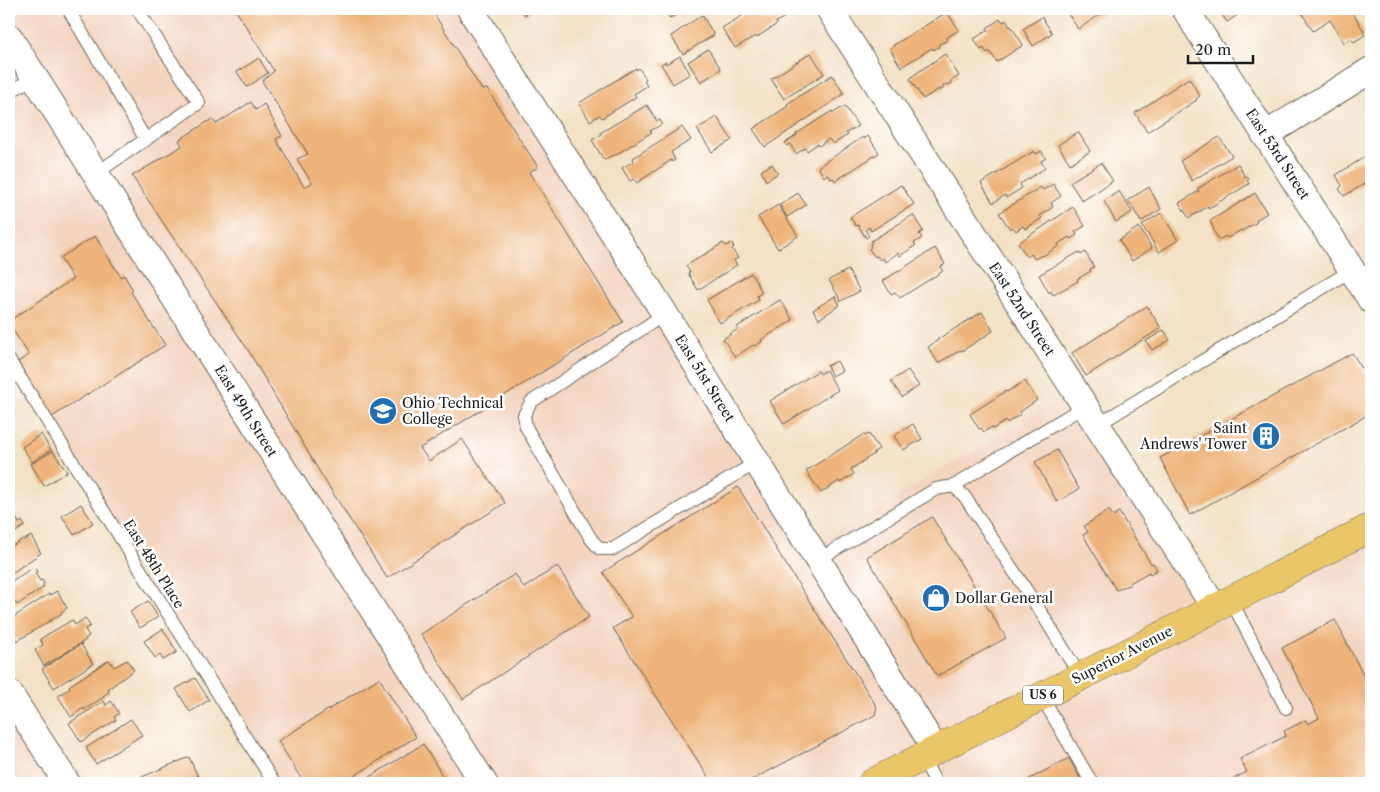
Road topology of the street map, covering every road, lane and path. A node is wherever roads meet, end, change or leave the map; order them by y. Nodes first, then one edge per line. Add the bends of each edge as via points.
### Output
1 (68, 9) edge
2 (136, 9) edge
3 (470, 9) edge
4 (829, 9) edge
5 (1185, 9) edge
6 (9, 37) edge
7 (1371, 70) edge
8 (34, 78) junction
9 (9, 92) edge
10 (1266, 135) junction
11 (146, 140) junction
12 (95, 174) junction
13 (1352, 270) junction
14 (1371, 300) edge
15 (665, 314) junction
16 (9, 360) edge
17 (1091, 415) junction
18 (757, 462) junction
19 (954, 486) junction
20 (1371, 527) edge
21 (818, 560) junction
22 (1223, 604) junction
23 (1080, 676) junction
24 (9, 693) edge
25 (1041, 696) junction
26 (1286, 708) dead end
27 (929, 753) junction
28 (480, 782) edge
29 (67, 783) edge
30 (274, 783) edge
31 (872, 783) edge
32 (936, 783) edge
33 (1092, 783) edge

1 - 11 lane
2 - 11 lane via 199,103
3 - 15 street, East 51st Street
4 - 17 street, East 52nd Street
5 - 10 street, East 53rd Street
6 - 8 street, East 49th Street
7 - 10 street
8 - 9 lane
8 - 12 street, East 49th Street
10 - 13 street, East 53rd Street
11 - 12 lane
12 - 28 street, East 49th Street
13 - 14 street, East 53rd Street
13 - 17 lane
15 - 18 street, East 51st Street
15 - 18 lane via 531,402 524,415 526,427 591,539 600,549 612,549
16 - 30 lane, East 48th Place
17 - 19 lane via 980,469
17 - 22 street, East 52nd Street
18 - 21 street, East 51st Street
19 - 21 lane via 936,489
19 - 23 lane via 966,496
20 - 22 main road, Superior Avenue / US 6
21 - 27 street, East 51st Street
22 - 23 main road, Superior Avenue / US 6
22 - 26 lane
23 - 25 main road, Superior Avenue / US 6
24 - 29 street
25 - 27 main road, Superior Avenue / US 6
25 - 33 lane
27 - 31 main road, Superior Avenue / US 6
27 - 32 lane

